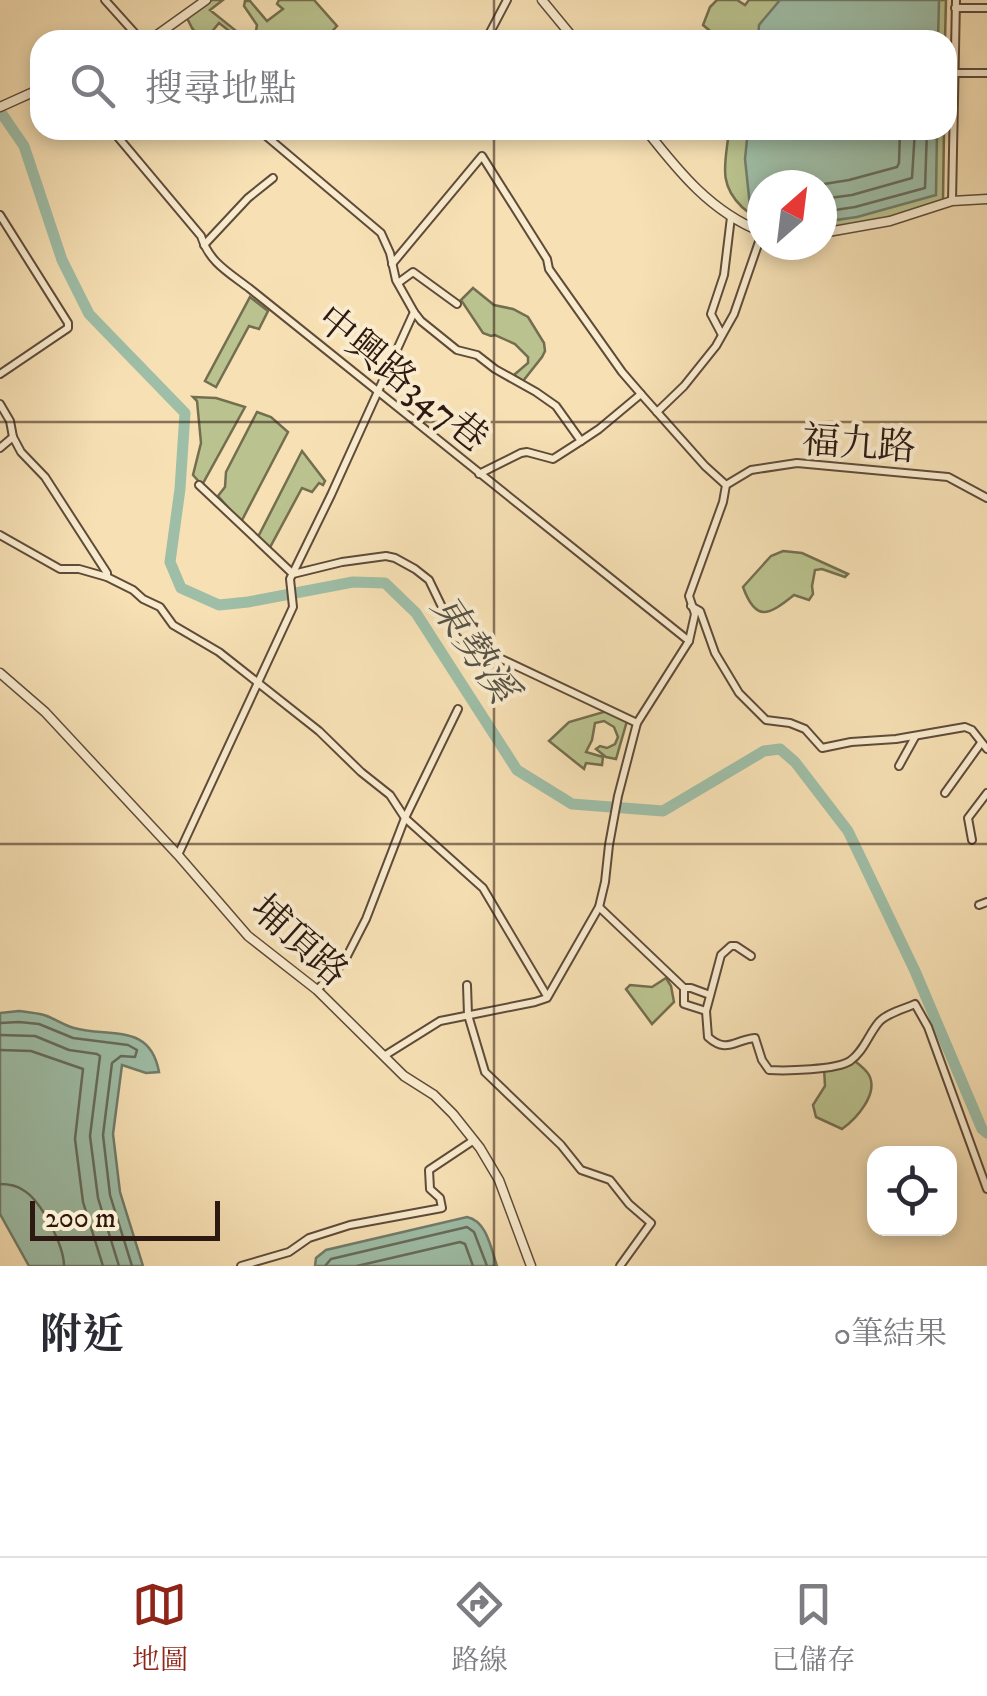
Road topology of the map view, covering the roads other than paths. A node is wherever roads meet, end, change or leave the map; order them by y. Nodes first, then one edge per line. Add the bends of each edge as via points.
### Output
1 (105, 0) edge
2 (206, 0) edge
3 (507, 0) edge
4 (542, 0) edge
5 (956, 4) edge
6 (987, 8) edge
7 (132, 30) edge
8 (164, 30) edge
9 (491, 30) edge
10 (566, 30) edge
11 (955, 30) edge
12 (957, 73) edge
13 (987, 73) edge
14 (30, 93) edge
15 (0, 107) edge
16 (120, 140) edge
17 (270, 140) edge
18 (654, 140) edge
19 (953, 140) edge
20 (272, 178) dead end
21 (987, 199) edge
22 (952, 201) junction
23 (0, 215) edge
24 (730, 216) junction
25 (747, 224) edge
26 (837, 231) edge
27 (204, 245) junction
28 (752, 260) edge
29 (392, 265) junction
30 (398, 282) junction
31 (456, 304) dead end
32 (414, 312) junction
33 (722, 334) junction
34 (0, 374) edge
35 (378, 393) junction
36 (641, 394) junction
37 (0, 404) edge
38 (656, 412) junction
39 (13, 438) junction
40 (581, 441) junction
41 (0, 448) edge
42 (479, 474) junction
43 (198, 484) dead end
44 (726, 486) junction
45 (987, 498) edge
46 (0, 535) edge
47 (291, 576) junction
48 (107, 577) junction
49 (692, 606) junction
50 (689, 641) junction
51 (0, 672) edge
52 (256, 681) junction
53 (458, 710) dead end
54 (637, 723) junction
55 (915, 736) junction
56 (984, 746) edge
57 (898, 766) dead end
58 (945, 793) dead end
59 (987, 793) edge
60 (406, 818) junction
61 (972, 840) dead end
62 (178, 855) junction
63 (598, 907) junction
64 (751, 956) dead end
65 (467, 985) dead end
66 (684, 988) junction
67 (317, 990) junction
68 (710, 995) junction
69 (548, 998) junction
70 (706, 1011) junction
71 (468, 1015) junction
72 (384, 1056) junction
73 (474, 1140) junction
74 (987, 1189) edge
75 (240, 1266) edge
76 (531, 1266) edge
77 (620, 1266) edge

1 - 7 street
2 - 8 street
3 - 9 street
4 - 10 street
5 - 6 street
5 - 11 street
12 - 13 street
14 - 15 street
16 - 27 street, 中興路347巷
17 - 29 street via 381,233
18 - 24 street
19 - 22 street
20 - 27 street
21 - 22 street
22 - 26 street
23 - 34 street via 68,323
24 - 25 street
24 - 33 street via 724,275 710,314
27 - 35 street, 中興路347巷 via 224,270
28 - 33 street
29 - 30 street
29 - 36 street via 482,156 549,269
30 - 31 street via 413,272
30 - 32 street
32 - 35 street
32 - 40 street via 457,350 556,406
33 - 38 street
35 - 42 street, 中興路347巷
35 - 47 street
36 - 38 street
36 - 40 street
37 - 39 street
38 - 44 street
39 - 41 street
39 - 48 street via 46,477
40 - 42 street via 553,458 521,452
42 - 50 street, 中興路347巷
43 - 47 street
44 - 45 street, 福九路 via 750,470 797,463 948,478
44 - 49 street via 689,596
46 - 48 street via 60,568
47 - 52 street via 292,604
47 - 54 street via 342,562 395,558 429,580 457,638
48 - 52 street via 160,607 173,625
49 - 50 street
49 - 55 street via 739,693 766,720 805,729 822,748
50 - 54 street
51 - 62 street, 埔頂路
52 - 60 street via 390,794
52 - 62 street
53 - 60 street
54 - 63 street
55 - 56 street via 966,727
55 - 57 street
56 - 58 street
59 - 61 street via 968,818
60 - 67 street via 344,962
60 - 69 street via 483,888
62 - 67 street, 埔頂路 via 248,936
63 - 66 street
63 - 69 street
64 - 68 street via 736,946 725,951
65 - 71 street
66 - 68 street
66 - 70 street via 684,1004
67 - 72 street, 埔頂路
68 - 70 street
69 - 71 street
70 - 74 street via 706,1033 717,1045 755,1038 765,1067 792,1071 850,1061 881,1020 915,1004
71 - 72 street via 440,1020
71 - 77 street via 485,1072 581,1170 610,1180 652,1223
72 - 73 street, 埔頂路 via 434,1094
73 - 75 street via 429,1170 430,1189 442,1208 350,1224
73 - 76 street, 埔頂路 via 499,1180

